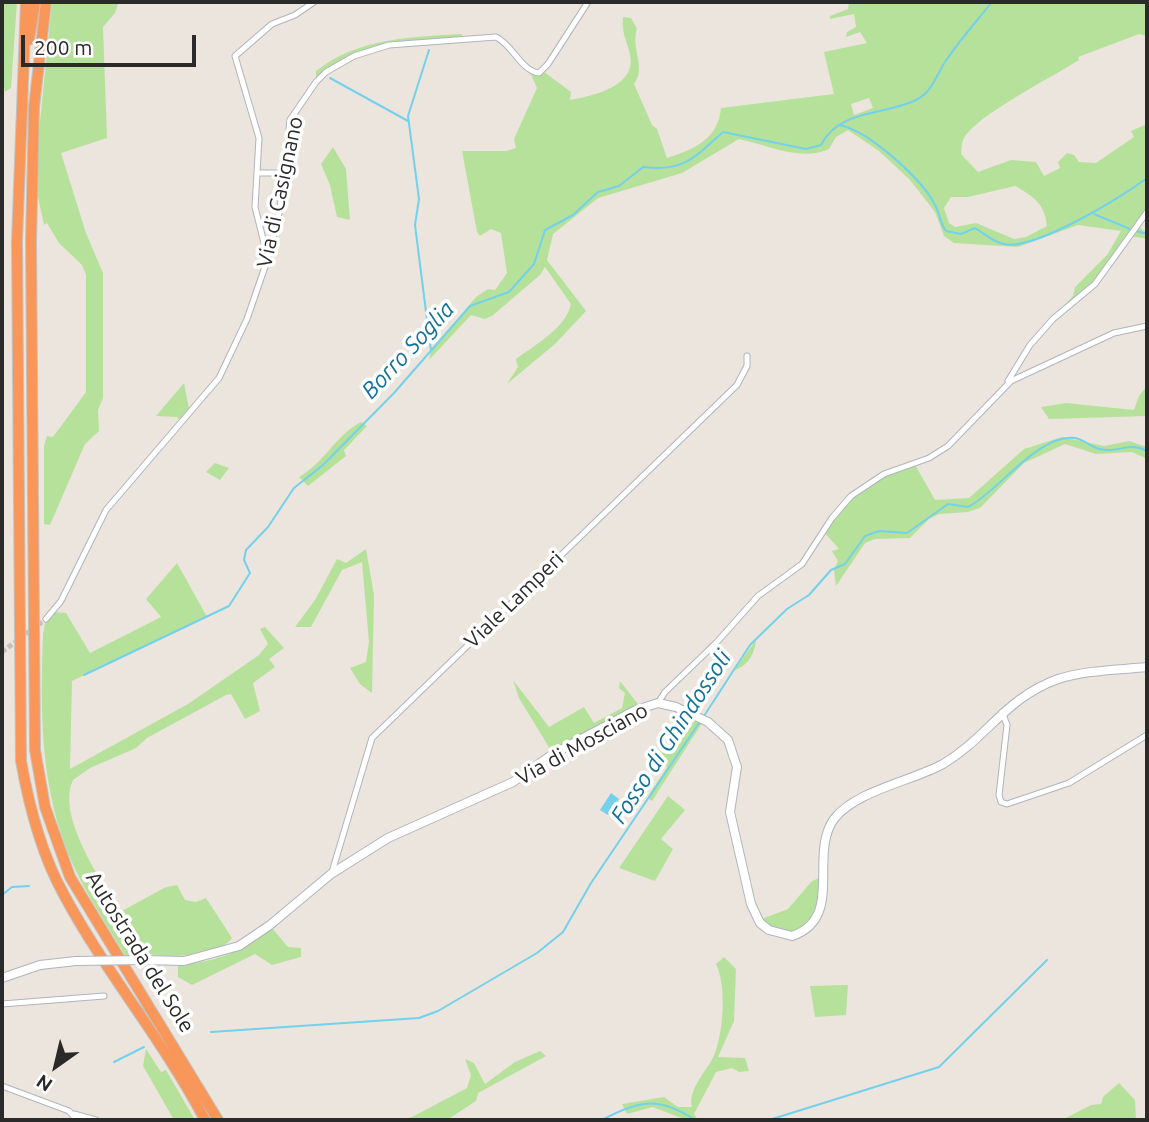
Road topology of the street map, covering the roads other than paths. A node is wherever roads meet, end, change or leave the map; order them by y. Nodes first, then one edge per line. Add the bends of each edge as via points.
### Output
1 (26, 2) edge
2 (35, 2) edge
3 (46, 2) edge
4 (314, 2) edge
5 (587, 2) edge
6 (20, 109) junction
7 (257, 173) junction
8 (283, 173) junction
9 (1147, 212) edge
10 (268, 258) junction
11 (1147, 326) edge
12 (747, 356) dead end
13 (1006, 384) junction
14 (46, 619) tunnel mouth
15 (1147, 667) edge
16 (657, 703) junction
17 (1001, 712) junction
18 (1147, 735) edge
19 (331, 874) junction
20 (2, 978) edge
21 (104, 996) dead end
22 (2, 1004) edge
23 (2, 1087) edge
24 (75, 1117) edge
25 (96, 1120) edge
26 (205, 1120) edge
27 (218, 1120) edge

1 - 6 highway, Autostrada del Sole
2 - 6 highway, Autostrada del Sole
3 - 27 highway, Autostrada del Sole via 34,107 31,228 35,750 45,807 70,877
4 - 7 street via 272,24 235,56 259,138
5 - 8 street, Via di Casignano via 539,73 529,70 496,37 389,46 339,64 318,80 294,111
6 - 26 highway, Autostrada del Sole via 19,701 21,761 29,805 62,893 183,1078
7 - 8 street
7 - 10 street via 255,207
8 - 10 street, Via di Casignano
9 - 13 street via 1095,284 1030,345
10 - 14 street, Via di Casignano via 247,319 219,378 106,510 66,590
11 - 13 street via 1114,333
12 - 19 street, Viale Lamperi via 737,385 372,738
13 - 16 street via 948,446 884,474 851,496 802,564 758,596
15 - 17 main road, Via di Mosciano via 1059,679 1027,693
16 - 17 main road, Via di Mosciano via 701,718 728,740 737,777 730,812 751,904 769,930 792,936 809,927 821,908 824,851 834,820 851,804 951,758
16 - 19 main road, Via di Mosciano via 553,754 513,782 388,838
17 - 18 street via 1007,725 999,795 1007,804 1069,783
19 - 20 main road, Via di Mosciano, bridge via 239,946 184,961 40,965
21 - 22 street
23 - 24 street
24 - 25 street

